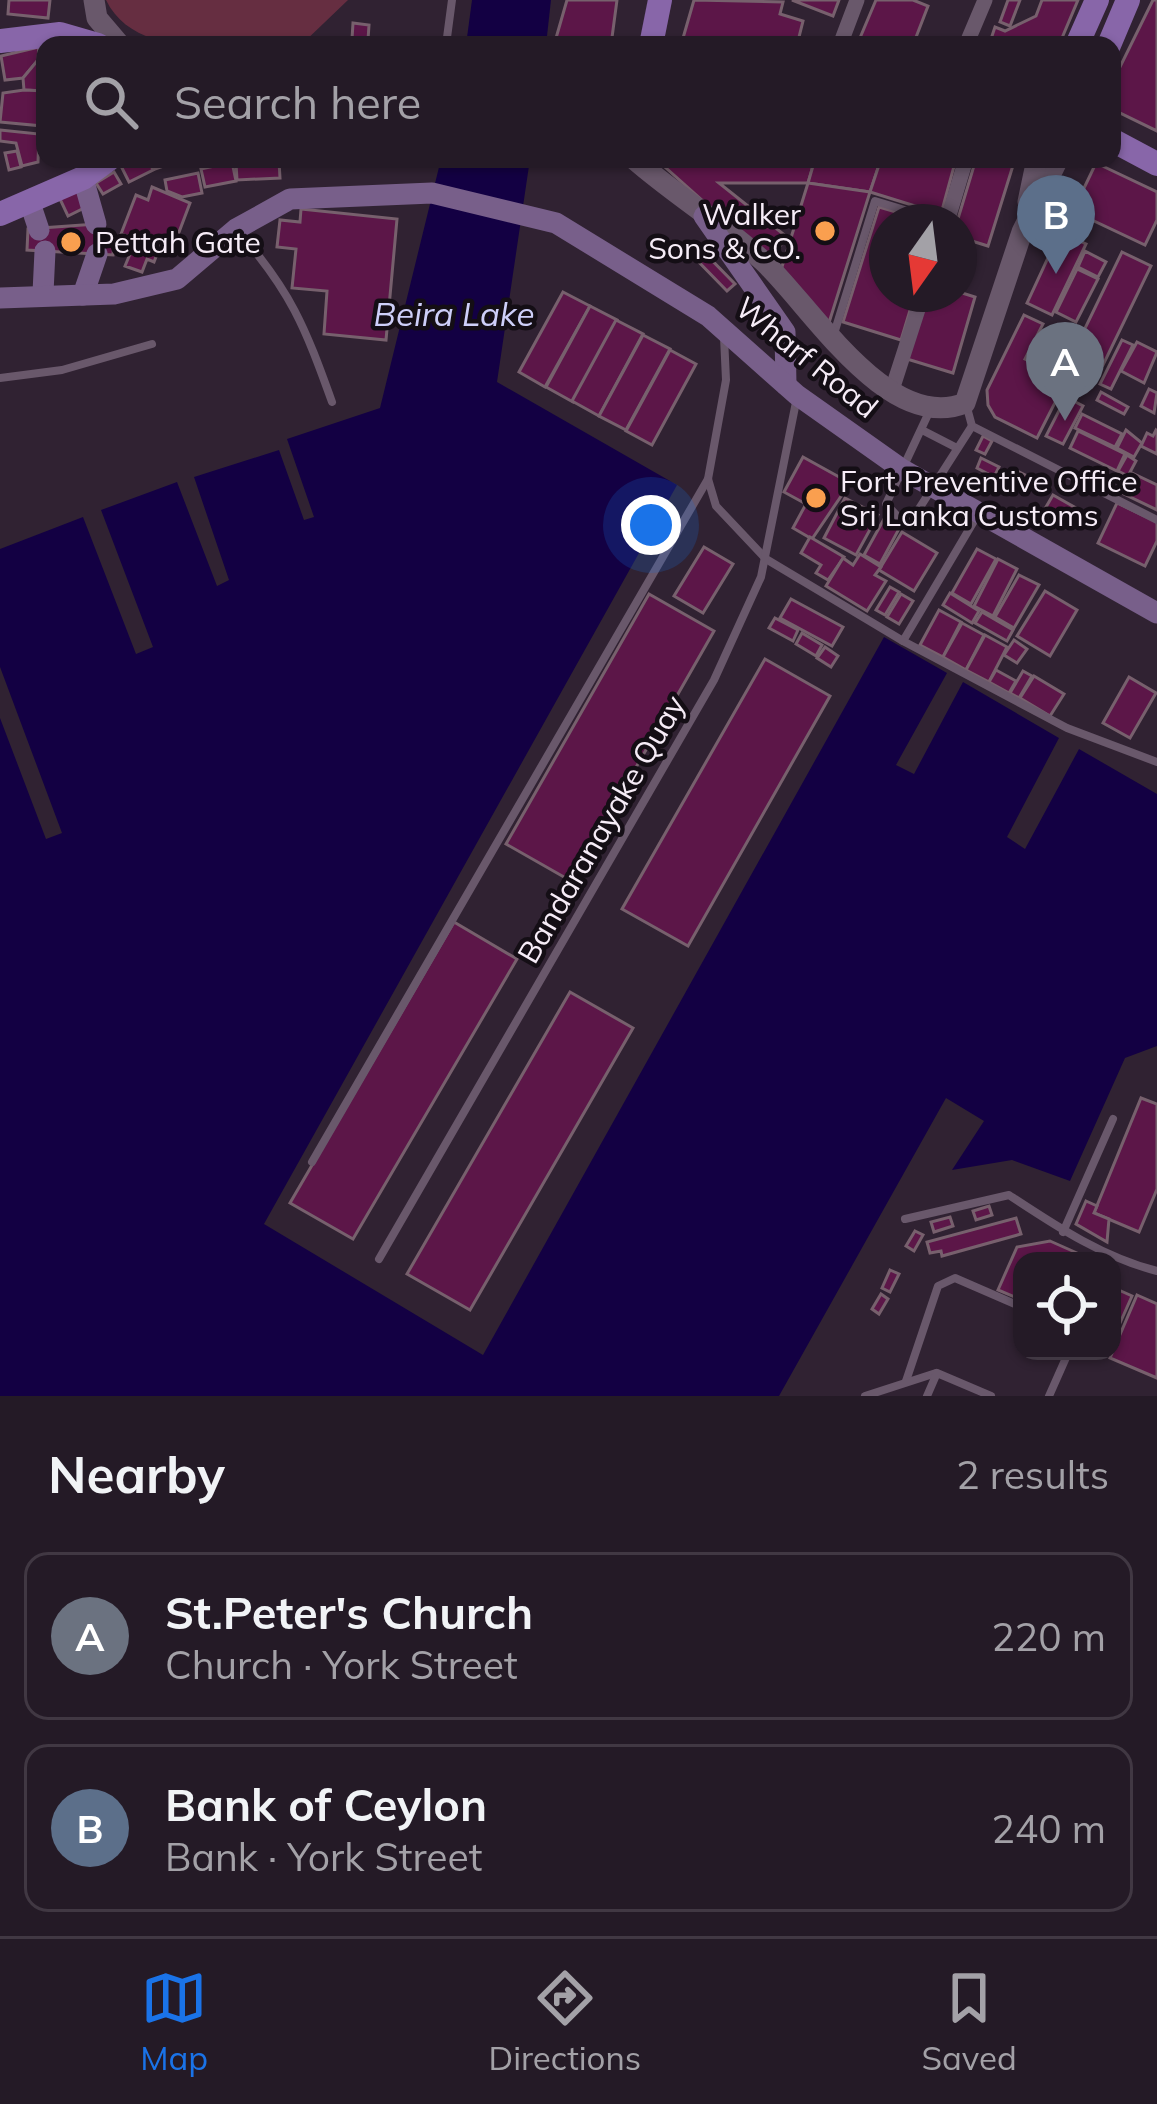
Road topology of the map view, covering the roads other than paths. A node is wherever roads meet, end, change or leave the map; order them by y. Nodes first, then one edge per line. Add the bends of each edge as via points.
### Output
1 (94, 0) edge
2 (452, 0) edge
3 (661, 0) edge
4 (856, 0) edge
5 (985, 0) edge
6 (1097, 0) edge
7 (1128, 0) edge
8 (112, 36) edge
9 (447, 36) edge
10 (653, 36) edge
11 (843, 36) edge
12 (970, 36) edge
13 (1082, 36) edge
14 (1112, 36) edge
15 (36, 37) edge
16 (0, 41) edge
17 (1121, 145) edge
18 (1157, 164) edge
19 (80, 168) edge
20 (645, 168) edge
21 (963, 168) edge
22 (1035, 168) edge
23 (1054, 168) edge
24 (952, 204) edge
25 (18, 205) edge
26 (704, 216) junction
27 (869, 219) edge
28 (96, 224) dead end
29 (236, 229) junction
30 (1022, 232) junction
31 (97, 254) dead end
32 (43, 293) junction
33 (83, 296) junction
34 (0, 298) edge
35 (917, 312) edge
36 (723, 329) junction
37 (832, 339) junction
38 (152, 344) dead end
39 (0, 378) edge
40 (792, 390) junction
41 (892, 390) junction
42 (332, 402) dead end
43 (965, 403) junction
44 (931, 407) junction
45 (972, 425) junction
46 (922, 430) junction
47 (957, 448) junction
48 (903, 470) junction
49 (708, 479) junction
50 (935, 485) junction
51 (981, 510) junction
52 (1157, 520) edge
53 (766, 559) junction
54 (1157, 613) edge
55 (903, 640) junction
56 (1157, 762) edge
57 (1113, 1120) dead end
58 (312, 1162) dead end
59 (905, 1219) dead end
60 (1064, 1232) junction
61 (379, 1259) dead end
62 (1157, 1270) edge
63 (1013, 1303) edge
64 (1066, 1360) edge
65 (937, 1373) junction
66 (906, 1381) junction
67 (977, 1393) edge
68 (865, 1396) edge
69 (927, 1396) edge
70 (991, 1396) edge
71 (1049, 1396) edge

1 - 8 street
2 - 9 lane
3 - 10 main road
4 - 11 street
5 - 12 street
6 - 13 main road
7 - 14 main road
15 - 16 main road
17 - 18 main road
19 - 25 main road
19 - 28 main road
20 - 26 street
21 - 24 street
22 - 30 street
23 - 30 street
25 - 32 main road via 42,240
26 - 37 street via 764,261
26 - 40 main road via 785,332
27 - 37 lane
29 - 33 main road, Wharf Road via 177,279
29 - 36 main road, Wharf Road via 290,199 432,193 556,224
29 - 42 lane via 301,314
30 - 43 street
31 - 33 main road
32 - 33 main road, Wharf Road
32 - 34 main road, Wharf Road
35 - 41 street
36 - 40 main road, Wharf Road
36 - 49 lane via 726,380
37 - 41 street
38 - 39 lane
40 - 48 main road, Wharf Road
40 - 53 lane, Bandaranayake Quay
41 - 44 street
43 - 44 street
43 - 45 lane
44 - 46 lane
45 - 47 lane
45 - 52 lane
46 - 47 lane
46 - 48 lane
47 - 50 lane
48 - 50 main road, Wharf Road
48 - 50 lane via 886,504 901,520 915,515
49 - 53 lane via 716,506
49 - 58 lane
50 - 51 main road, Wharf Road
51 - 54 main road, Wharf Road
51 - 55 lane
53 - 55 lane
53 - 61 lane, Bandaranayake Quay via 714,680
55 - 56 lane via 1067,728
57 - 60 lane
59 - 60 lane via 1009,1196
60 - 62 lane
63 - 66 lane via 956,1278 938,1286
64 - 71 lane
65 - 66 lane
65 - 67 lane
65 - 69 lane
66 - 68 lane
67 - 70 lane

